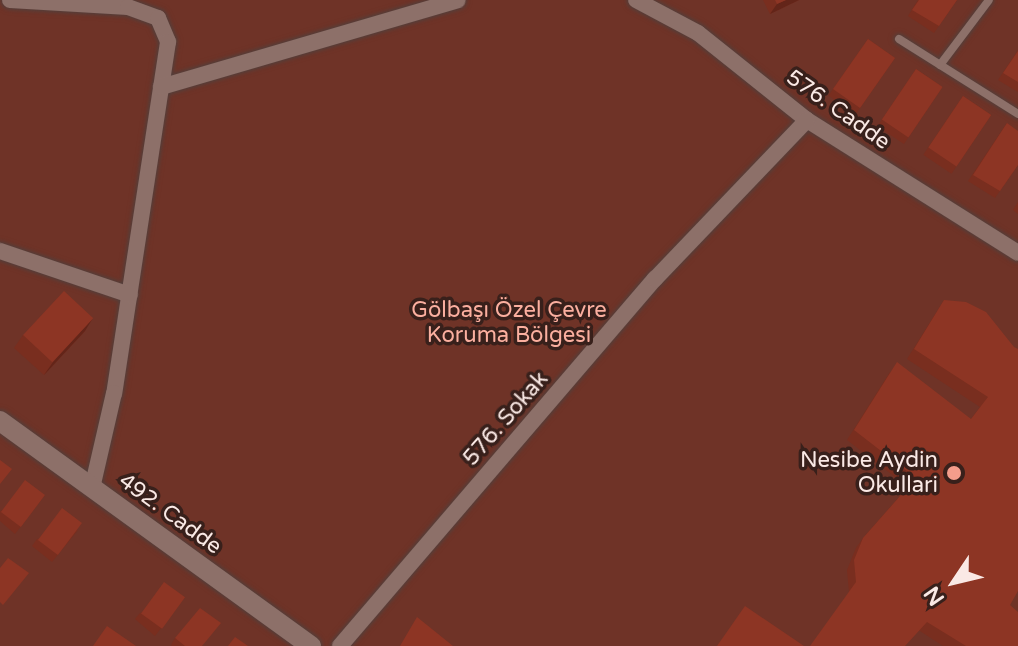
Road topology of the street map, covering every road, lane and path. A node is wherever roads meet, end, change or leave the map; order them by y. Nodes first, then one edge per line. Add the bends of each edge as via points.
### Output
1 (10, 0) edge
2 (458, 0) edge
3 (636, 0) edge
4 (989, 0) edge
5 (899, 39) dead end
6 (940, 65) junction
7 (161, 87) junction
8 (1018, 114) edge
9 (807, 120) junction
10 (0, 251) edge
11 (1018, 253) edge
12 (130, 295) junction
13 (0, 421) edge
14 (92, 488) junction
15 (311, 646) edge
16 (340, 646) edge

1 - 7 street via 128,7 158,18 168,42
2 - 7 street
3 - 9 street, 576. Cadde via 698,33
4 - 6 lane
5 - 6 lane
6 - 8 lane
7 - 12 street
9 - 11 street, 576. Cadde
9 - 16 street, 576. Sokak via 655,279
10 - 12 street
12 - 14 street
13 - 14 street, 492. Cadde
14 - 15 street, 492. Cadde

